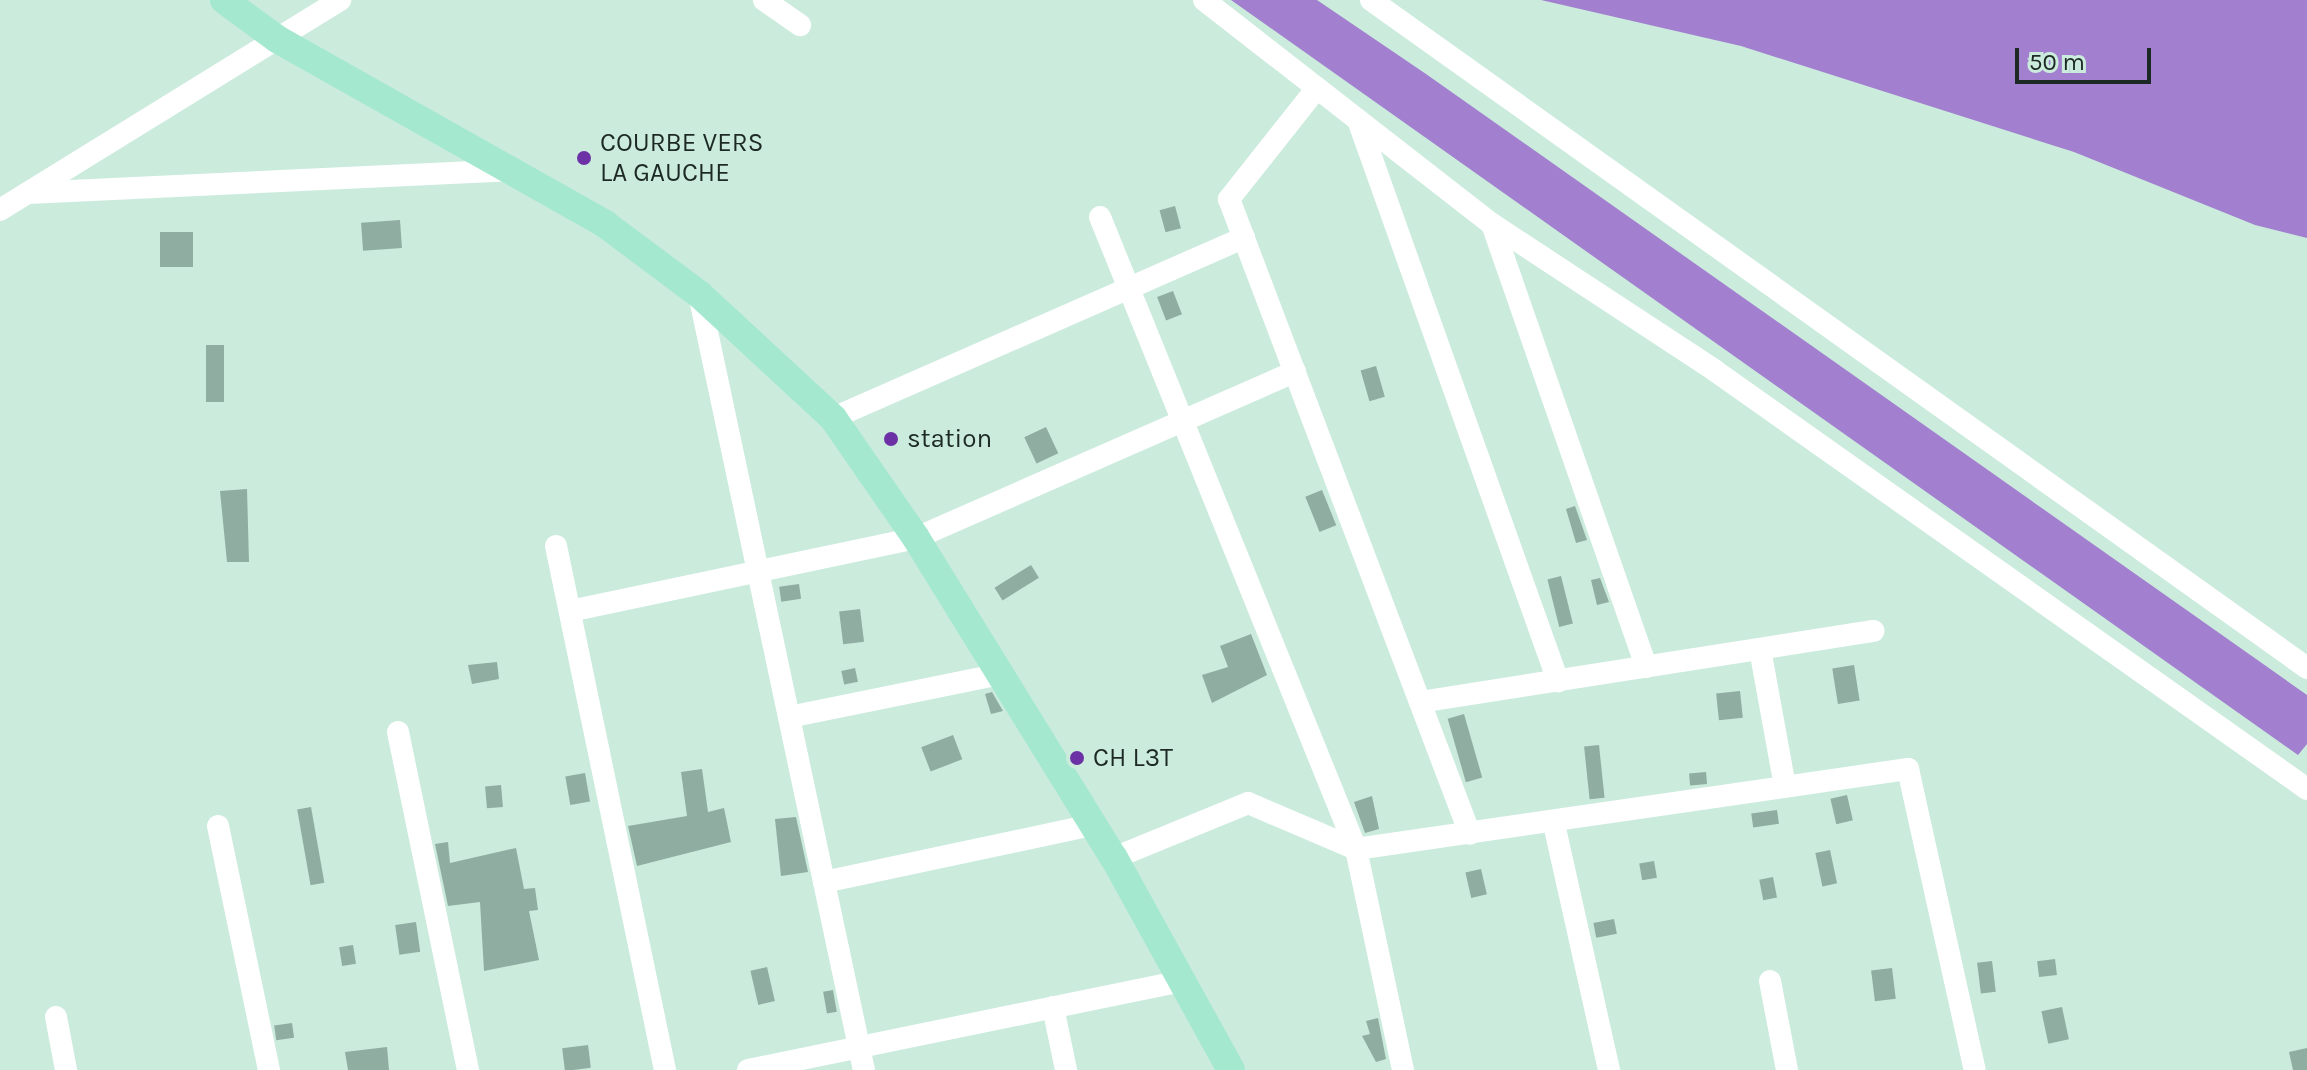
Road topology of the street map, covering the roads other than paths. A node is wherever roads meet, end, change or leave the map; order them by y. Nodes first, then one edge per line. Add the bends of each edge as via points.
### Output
1 (224, 0) edge
2 (340, 0) edge
3 (764, 0) edge
4 (1204, 0) edge
5 (1371, 0) edge
6 (800, 25) dead end
7 (277, 39) junction
8 (1317, 88) junction
9 (1358, 120) junction
10 (517, 170) junction
11 (28, 193) junction
12 (0, 210) edge
13 (1100, 217) dead end
14 (1492, 224) junction
15 (1244, 238) junction
16 (1129, 288) junction
17 (699, 294) junction
18 (1295, 372) junction
19 (833, 418) junction
20 (1183, 422) junction
21 (916, 538) junction
22 (556, 546) dead end
23 (758, 574) junction
24 (570, 611) junction
25 (1873, 631) dead end
26 (1760, 649) junction
27 (1646, 667) junction
28 (2307, 668) edge
29 (1001, 674) junction
30 (1558, 681) junction
31 (1420, 702) junction
32 (789, 717) junction
33 (398, 732) dead end
34 (1785, 787) junction
35 (2307, 789) edge
36 (1554, 824) junction
37 (1093, 825) junction
38 (218, 826) dead end
39 (1470, 834) junction
40 (1356, 849) junction
41 (1114, 858) junction
42 (824, 882) junction
43 (1182, 981) junction
44 (1770, 981) dead end
45 (1053, 1007) junction
46 (56, 1017) dead end
47 (859, 1047) junction
48 (66, 1070) edge
49 (269, 1070) edge
50 (468, 1070) edge
51 (665, 1070) edge
52 (748, 1070) edge
53 (864, 1070) edge
54 (1066, 1070) edge
55 (1231, 1070) edge
56 (1403, 1070) edge
57 (1609, 1070) edge
58 (1787, 1070) edge
59 (1975, 1070) edge

1 - 7 main road
2 - 7 street
3 - 6 street
4 - 8 street
5 - 28 street
7 - 10 main road
7 - 11 street
8 - 9 street
8 - 15 street via 1229,199
9 - 14 street
9 - 30 street
10 - 11 street
10 - 17 main road via 605,224
11 - 12 street
13 - 16 street
14 - 27 street
14 - 35 street via 1714,370
15 - 16 street
15 - 18 street
16 - 19 street
16 - 20 street
17 - 19 main road
17 - 23 street
18 - 20 street
18 - 31 street
19 - 21 main road
20 - 21 street
20 - 40 street
21 - 23 street
21 - 29 main road
22 - 24 street
23 - 24 street
23 - 32 street
24 - 51 street
25 - 26 street
26 - 27 street
26 - 34 street
27 - 30 street
29 - 32 street
29 - 37 main road
30 - 31 street
31 - 39 street
32 - 42 street
33 - 50 street
34 - 36 street
34 - 59 street via 1908,769
36 - 39 street
36 - 57 street
37 - 41 main road
37 - 42 street
38 - 49 street
39 - 40 street
40 - 41 street via 1248,803
40 - 56 street
41 - 43 main road
42 - 47 street
43 - 45 street
43 - 55 main road
44 - 58 street
45 - 47 street
45 - 54 street
46 - 48 street
47 - 52 street
47 - 53 street

